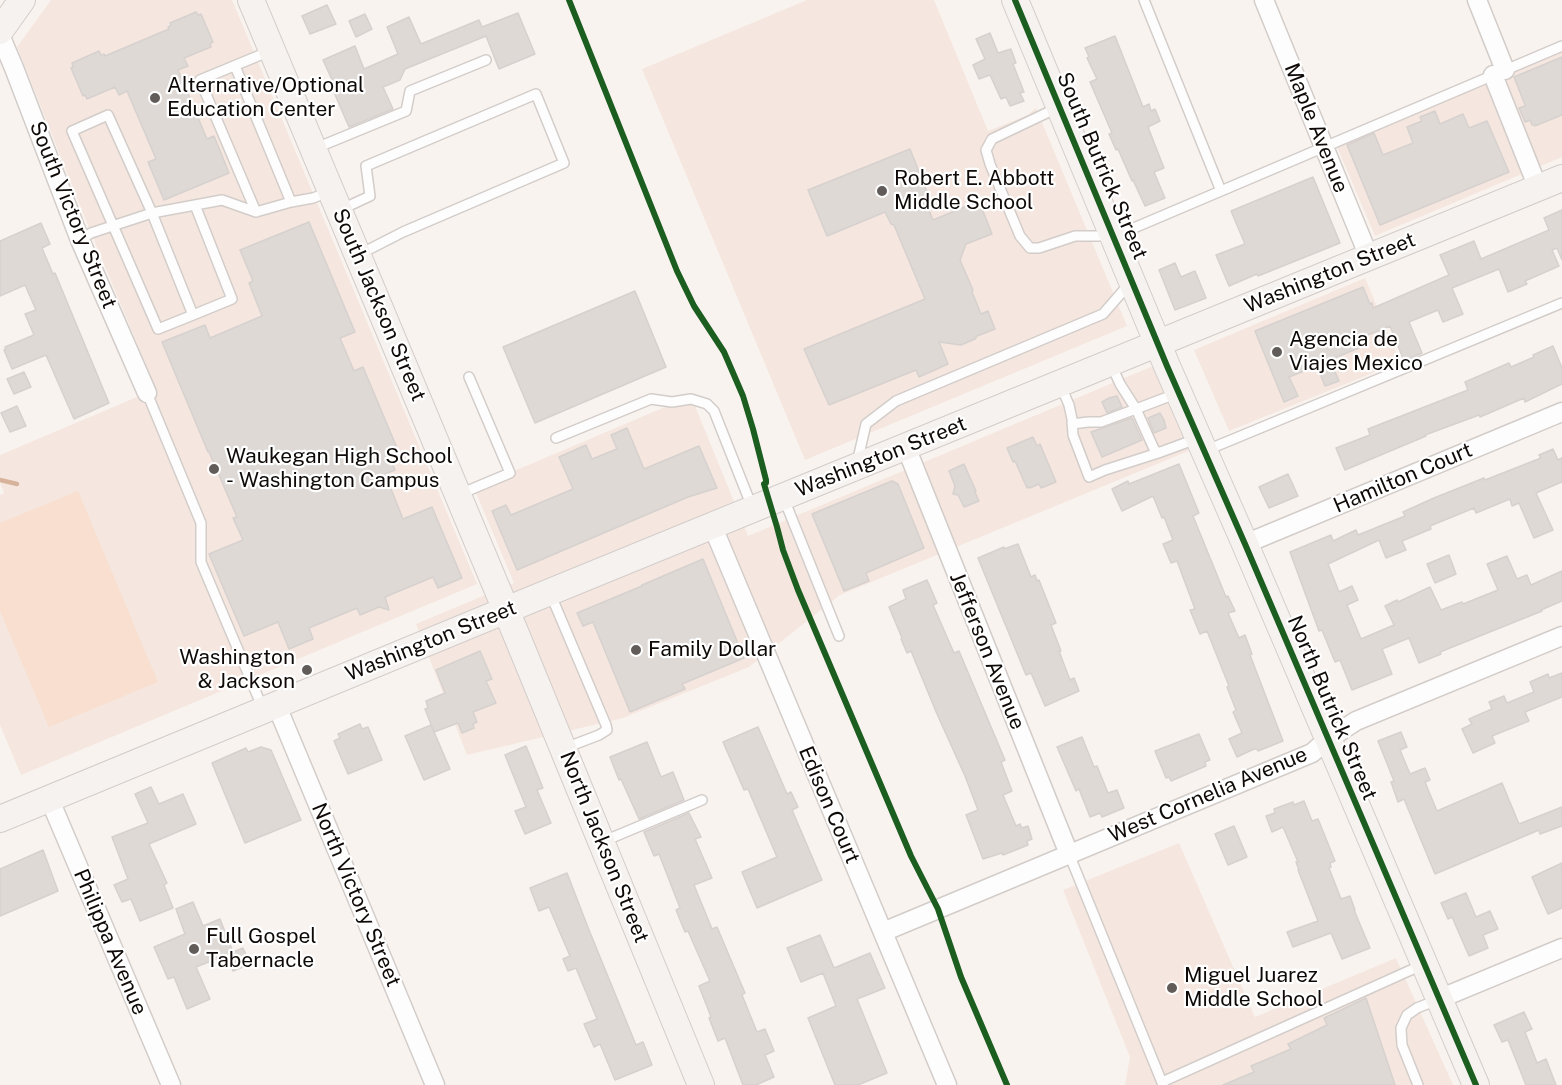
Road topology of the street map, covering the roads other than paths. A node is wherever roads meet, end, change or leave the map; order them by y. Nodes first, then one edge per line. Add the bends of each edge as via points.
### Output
1 (22, 0) edge
2 (251, 0) edge
3 (1015, 0) edge
4 (1144, 0) edge
5 (1263, 0) edge
6 (1477, 0) edge
7 (0, 33) edge
8 (1562, 46) edge
9 (273, 50) junction
10 (486, 60) dead end
11 (235, 66) junction
12 (1499, 72) junction
13 (1059, 107) junction
14 (1324, 147) junction
15 (314, 149) junction
16 (1562, 178) edge
17 (1538, 188) junction
18 (1221, 191) junction
19 (335, 201) junction
20 (291, 202) junction
21 (195, 205) junction
22 (256, 212) junction
23 (152, 213) junction
24 (113, 226) junction
25 (1112, 234) junction
26 (80, 240) junction
27 (358, 255) junction
28 (1369, 257) junction
29 (1131, 281) junction
30 (1562, 303) edge
31 (193, 315) junction
32 (1158, 344) junction
33 (1111, 364) junction
34 (469, 376) dead end
35 (1060, 384) junction
36 (147, 393) joint
37 (1179, 393) junction
38 (1136, 408) junction
39 (1562, 412) edge
40 (1072, 424) junction
41 (556, 438) dead end
42 (1201, 444) junction
43 (906, 447) junction
44 (1158, 453) junction
45 (856, 467) junction
46 (458, 495) junction
47 (783, 497) junction
48 (753, 509) junction
49 (712, 525) junction
50 (1245, 544) junction
51 (549, 592) junction
52 (506, 610) junction
53 (839, 636) dead end
54 (1562, 636) edge
55 (270, 707) junction
56 (1328, 740) junction
57 (563, 749) junction
58 (49, 798) junction
59 (702, 800) dead end
60 (0, 819) edge
61 (602, 842) junction
62 (1069, 854) junction
63 (883, 932) junction
64 (1562, 948) edge
65 (1424, 964) junction
66 (1439, 999) junction
67 (1162, 1083) edge
68 (171, 1085) edge
69 (435, 1085) edge
70 (701, 1085) edge
71 (946, 1085) edge
72 (1418, 1085) edge
73 (1476, 1085) edge

1 - 7 street
2 - 9 street, South Jackson Street
3 - 13 street, South Butrick Street
4 - 18 lane
5 - 14 street, Maple Avenue
6 - 12 street
7 - 26 street, South Victory Street
8 - 12 lane
9 - 11 lane
9 - 15 street, South Jackson Street
10 - 15 lane via 410,91 406,111
11 - 20 lane
11 - 22 lane via 200,80
12 - 14 lane
12 - 17 street
13 - 25 street, South Butrick Street
13 - 25 lane via 992,139 986,150 1020,236 1030,248 1038,248 1075,236
14 - 18 lane
14 - 28 street, Maple Avenue
15 - 19 street, South Jackson Street
16 - 17 street, Washington Street
17 - 28 street, Washington Street
18 - 25 lane
19 - 20 lane via 313,198
19 - 27 street, South Jackson Street
19 - 27 lane via 370,196 366,166 536,94 564,163
20 - 22 lane
21 - 22 lane via 222,200
21 - 23 lane
21 - 31 lane via 232,299
23 - 24 lane
23 - 24 lane via 108,116 72,131
23 - 31 lane
24 - 26 lane
24 - 31 lane via 158,329
25 - 29 street, South Butrick Street
26 - 36 street, South Victory Street
27 - 46 street, South Jackson Street
28 - 32 street, Washington Street
29 - 32 street, South Butrick Street
29 - 45 lane via 1103,314 896,401 866,424
30 - 42 lane
32 - 33 street, Washington Street
32 - 37 street, North Butrick Street
33 - 35 street, Washington Street
33 - 38 lane
34 - 46 lane via 510,473
35 - 40 lane
35 - 43 street, Washington Street
36 - 55 lane via 201,524 201,562
37 - 38 lane
37 - 42 street, North Butrick Street
38 - 40 lane via 1101,422
38 - 44 lane
39 - 50 street, Hamilton Court
40 - 44 lane via 1072,435 1089,477
41 - 48 lane via 651,399 692,399 707,404 714,411
42 - 44 lane
42 - 50 street, North Butrick Street
43 - 45 street, Washington Street
43 - 62 street, Jefferson Avenue
45 - 47 street, Washington Street
46 - 52 street, South Jackson Street
47 - 48 street, Washington Street
47 - 53 lane
48 - 49 street, Washington Street
49 - 51 street, Washington Street
49 - 63 street, Edison Court
50 - 56 street, North Butrick Street
51 - 52 street, Washington Street
51 - 57 lane via 607,730
52 - 55 street, Washington Street
52 - 57 street, North Jackson Street
54 - 56 street, West Cornelia Avenue via 1356,721
55 - 58 street, Washington Street
55 - 69 street, North Victory Street
56 - 62 street, West Cornelia Avenue via 1312,753
56 - 65 street, North Butrick Street
57 - 61 street, North Jackson Street
58 - 60 street, Washington Street
58 - 68 street, Philippa Avenue
59 - 61 lane
61 - 70 street, North Jackson Street
62 - 63 street, West Cornelia Avenue
62 - 67 lane
63 - 71 street, Edison Court
64 - 66 street
65 - 66 street, North Butrick Street
65 - 67 lane
66 - 72 lane via 1416,1008 1401,1028 1402,1045
66 - 73 street, North Butrick Street

